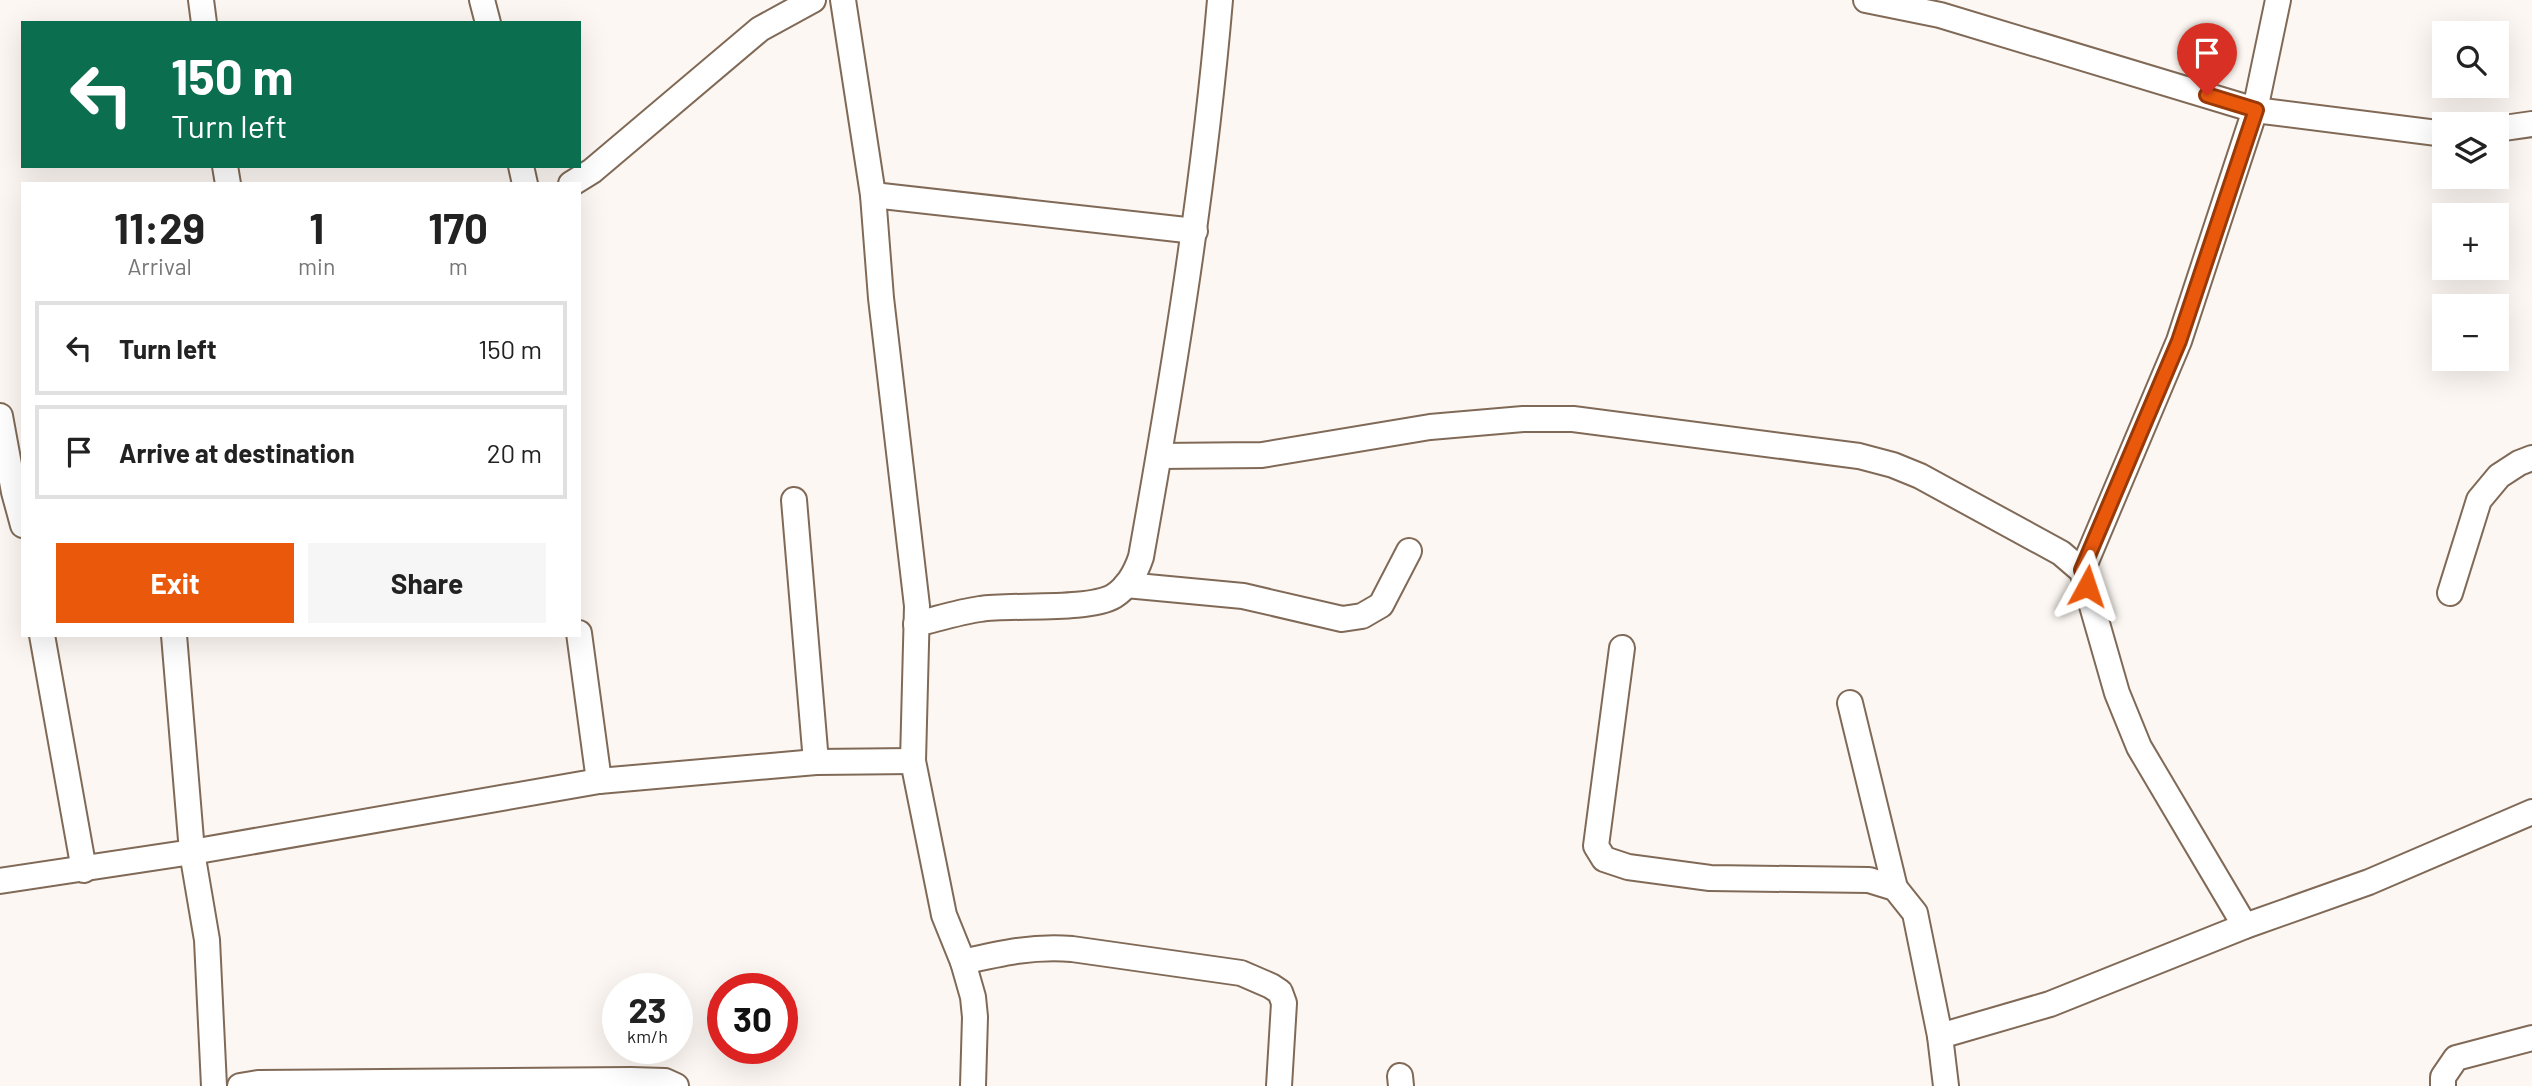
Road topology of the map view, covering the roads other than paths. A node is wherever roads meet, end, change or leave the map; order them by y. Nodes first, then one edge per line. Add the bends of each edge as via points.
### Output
1 (201, 0) edge
2 (482, 0) edge
3 (813, 0) edge
4 (844, 0) edge
5 (1220, 0) edge
6 (1866, 0) edge
7 (2278, 0) edge
8 (204, 21) edge
9 (487, 21) edge
10 (2256, 110) junction
11 (2532, 124) edge
12 (2509, 127) edge
13 (2432, 132) edge
14 (574, 182) edge
15 (873, 195) junction
16 (1195, 231) junction
17 (0, 416) edge
18 (1159, 456) junction
19 (2532, 458) edge
20 (18, 491) edge
21 (794, 500) dead end
22 (21, 511) edge
23 (21, 524) edge
24 (0, 525) edge
25 (1409, 551) dead end
26 (2082, 570) junction
27 (1126, 585) junction
28 (2449, 593) dead end
29 (916, 624) junction
30 (43, 637) edge
31 (174, 637) edge
32 (580, 637) edge
33 (1622, 648) dead end
34 (1850, 703) dead end
35 (913, 761) junction
36 (816, 762) junction
37 (599, 781) junction
38 (2532, 812) edge
39 (192, 852) junction
40 (84, 870) junction
41 (0, 881) edge
42 (1895, 888) junction
43 (2245, 926) junction
44 (963, 962) junction
45 (1940, 1035) junction
46 (2532, 1038) edge
47 (214, 1086) edge
48 (240, 1086) edge
49 (676, 1086) edge
50 (973, 1086) edge
51 (1279, 1086) edge
52 (1945, 1086) edge
53 (2443, 1086) edge

1 - 8 street
2 - 9 street
3 - 14 street via 760,29
4 - 15 street
5 - 16 street
6 - 10 street via 1940,15
7 - 10 street
10 - 13 street
10 - 26 street via 2179,341
11 - 12 street
15 - 16 street
15 - 29 street
16 - 18 street
17 - 20 street
18 - 26 street via 1262,455 1471,422 1573,419 1860,456 1893,465 2061,553
18 - 27 street via 1141,557
19 - 28 street via 2499,476 2479,500
20 - 22 street
21 - 36 street
23 - 24 street
25 - 27 street via 1381,605 1362,616 1342,619 1243,596
26 - 43 street via 2117,694 2139,747
27 - 29 street via 1095,603 980,609
29 - 35 street
30 - 40 street
31 - 39 street
32 - 37 street
33 - 42 street via 1596,846 1604,859 1628,867 1710,878 1869,880
34 - 42 street
35 - 36 street
35 - 44 street via 944,915
36 - 37 street
37 - 39 street
38 - 43 street via 2369,882
39 - 40 street
39 - 47 street via 207,940
40 - 41 street
42 - 45 street via 1915,913
43 - 45 street via 2050,1004
44 - 50 street via 975,1017
44 - 51 street via 1016,950 1072,948 1241,973 1280,992 1284,1003
45 - 52 street
46 - 53 street via 2456,1058 2443,1077
48 - 49 street via 631,1080 665,1081

